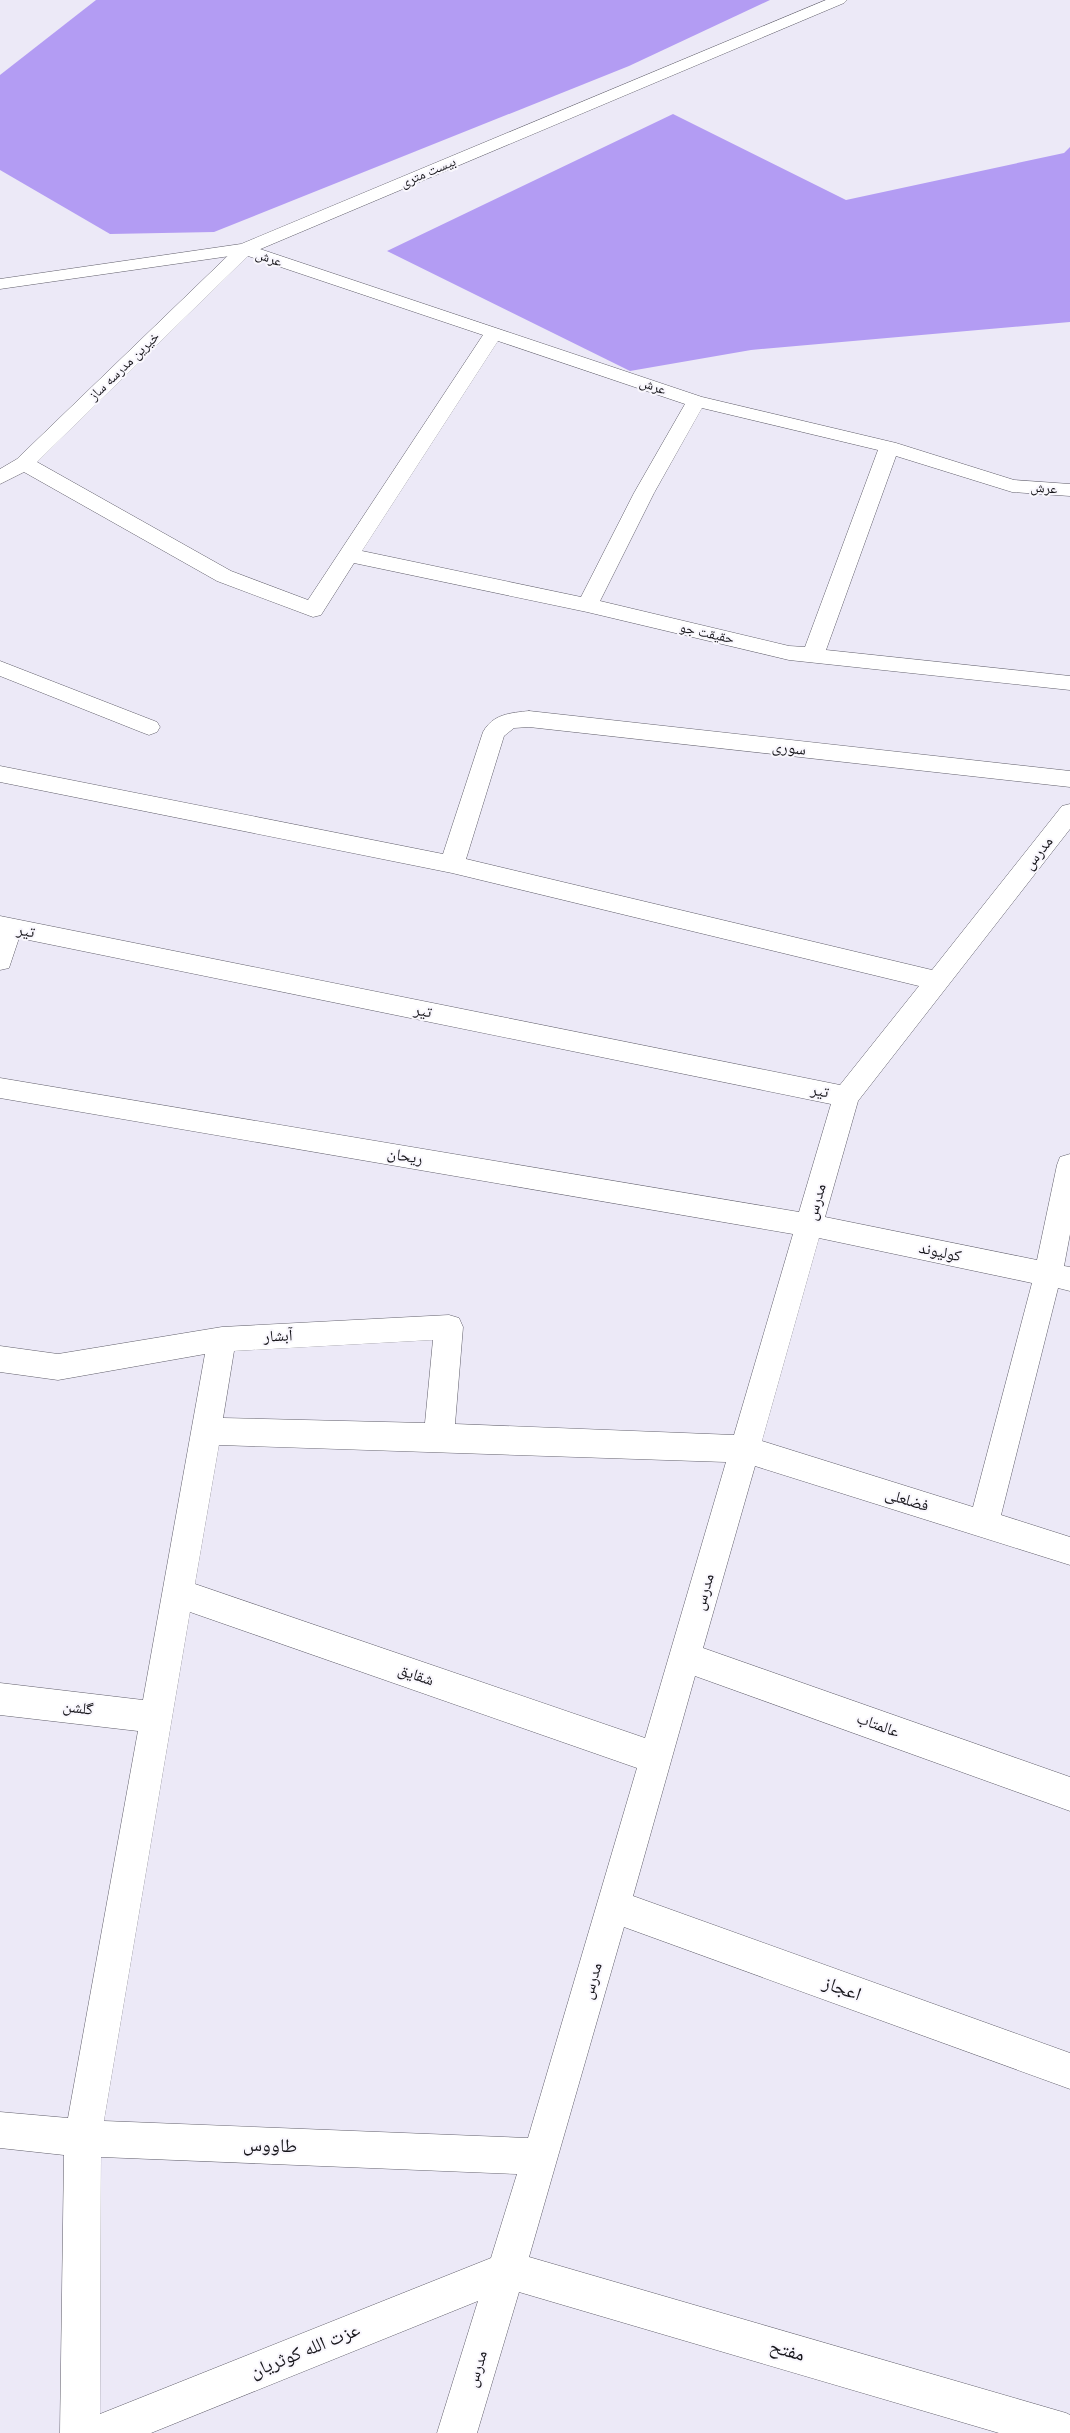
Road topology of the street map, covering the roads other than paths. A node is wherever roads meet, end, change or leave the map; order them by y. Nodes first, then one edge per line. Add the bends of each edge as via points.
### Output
1 (839, 0) edge
2 (244, 249) junction
3 (0, 284) edge
4 (494, 333) junction
5 (696, 401) junction
6 (889, 447) junction
7 (24, 463) junction
8 (0, 478) edge
9 (1070, 490) edge
10 (349, 555) junction
11 (587, 605) junction
12 (813, 655) junction
13 (0, 668) edge
14 (1070, 683) edge
15 (148, 727) dead end
16 (0, 774) edge
17 (1070, 779) edge
18 (1070, 812) edge
19 (452, 864) junction
20 (5, 926) edge
21 (0, 960) edge
22 (937, 981) junction
23 (0, 1088) edge
24 (846, 1097) junction
25 (1070, 1166) edge
26 (810, 1225) junction
27 (1059, 1277) edge
28 (222, 1339) junction
29 (0, 1359) edge
30 (206, 1431) junction
31 (439, 1437) junction
32 (745, 1449) junction
33 (984, 1524) junction
34 (1070, 1551) edge
35 (177, 1593) junction
36 (685, 1657) junction
37 (0, 1699) edge
38 (156, 1717) junction
39 (656, 1758) junction
40 (1070, 1794) edge
41 (614, 1906) junction
42 (1070, 2072) edge
43 (0, 2130) edge
44 (83, 2138) junction
45 (541, 2157) junction
46 (508, 2270) junction
47 (80, 2433) edge
48 (102, 2433) edge
49 (457, 2433) edge
50 (1066, 2433) edge

1 - 2 street, بیست متری
2 - 3 street, بیست متری
2 - 4 street, عرش
2 - 7 street, خیرین مدرسه ساز
4 - 5 street, عرش
4 - 10 street
5 - 6 street, عرش
5 - 11 street via 644,493
6 - 9 street, عرش via 1012,486
6 - 12 street
7 - 8 street, خیرین مدرسه ساز
7 - 10 street via 224,576 313,610
10 - 11 street, حقیقت جو
11 - 12 street, حقیقت جو
12 - 14 street, حقیقت جو
13 - 15 street
16 - 19 street
17 - 19 street, سوری via 539,720 508,721 494,732
18 - 22 street, مدرس
19 - 22 street
20 - 21 street
20 - 24 street, تیر
22 - 24 street, مدرس
23 - 26 street, ریحان
24 - 26 street, مدرس
25 - 27 street
26 - 27 street, کولیوند
26 - 32 street, مدرس
27 - 33 street
28 - 29 street, آبشار via 58,1367
28 - 30 street
28 - 31 street, آبشار via 449,1327
30 - 31 street, فضلعلی
30 - 35 street
31 - 32 street, فضلعلی
32 - 33 street, فضلعلی
32 - 36 street, مدرس
33 - 34 street, فضلعلی
35 - 38 street
35 - 39 street, شقایق
36 - 39 street, مدرس
36 - 40 street, عالمتاب
37 - 38 street, گلشن
38 - 44 street
39 - 41 street, مدرس
41 - 42 street, اعجاز
41 - 45 street, مدرس
43 - 44 street, طاووس
44 - 45 street, طاووس
44 - 47 street
45 - 46 street, مدرس
46 - 48 street, عزت الله کوثریان
46 - 49 street, مدرس
46 - 50 street, مفتح

